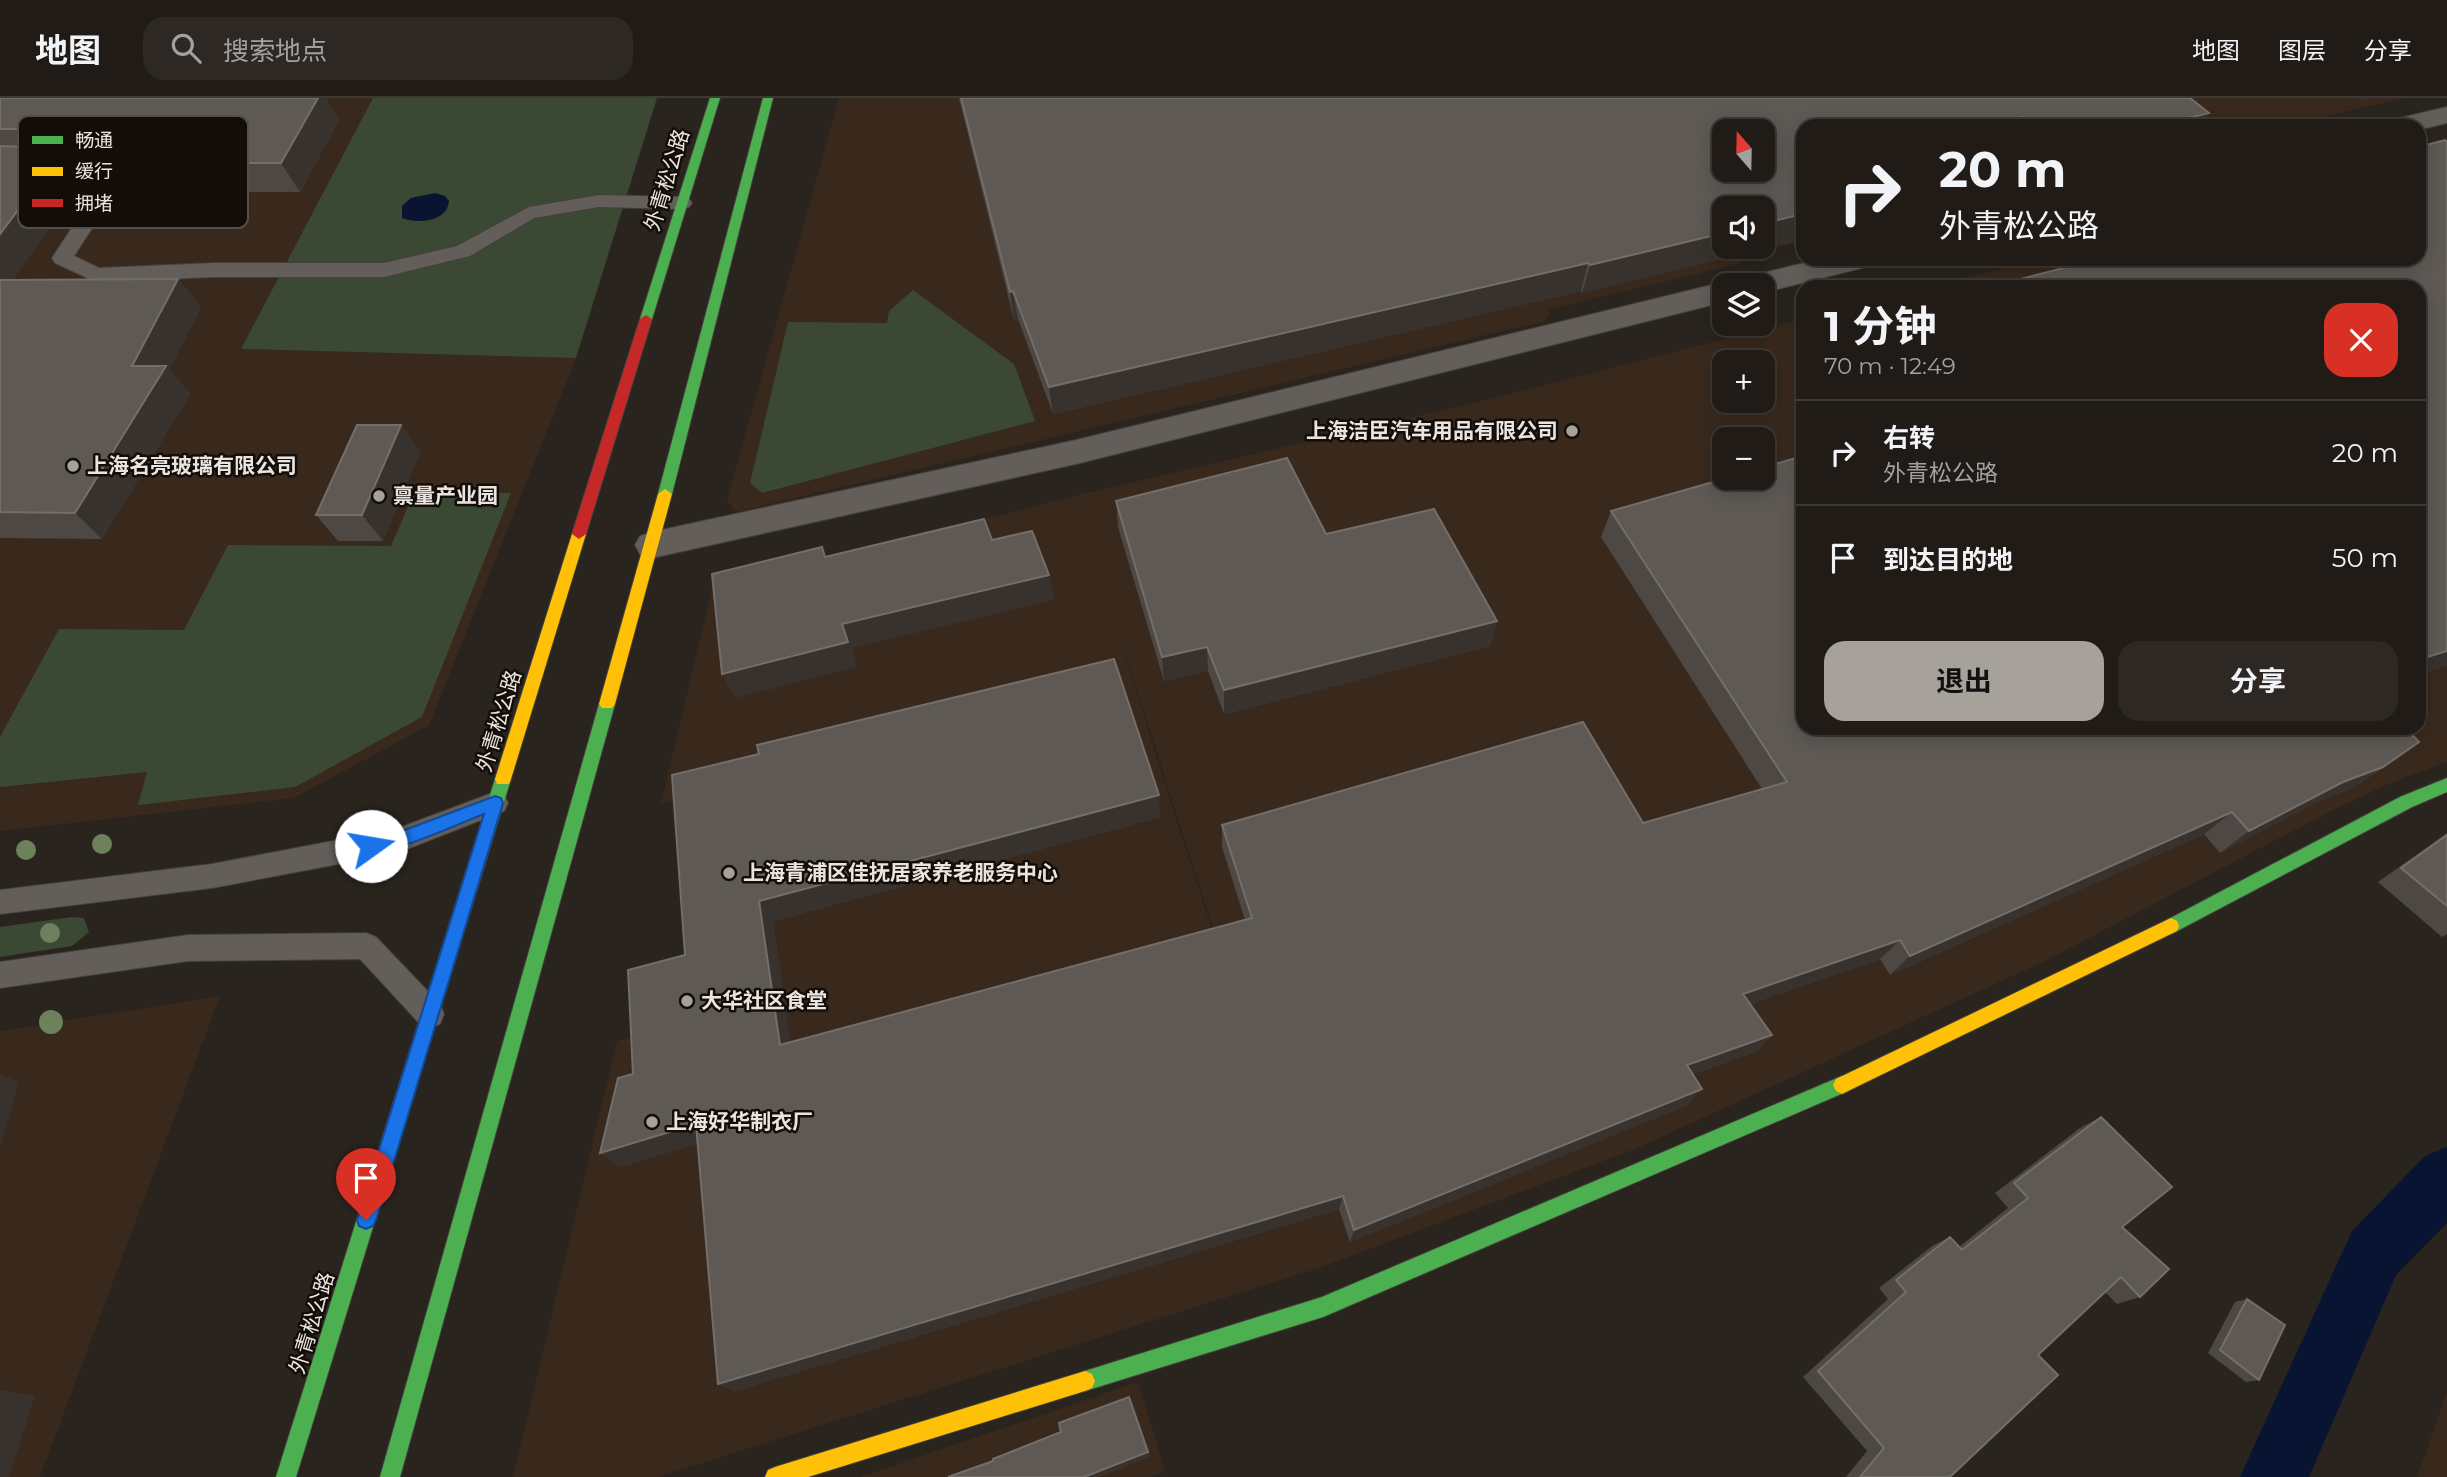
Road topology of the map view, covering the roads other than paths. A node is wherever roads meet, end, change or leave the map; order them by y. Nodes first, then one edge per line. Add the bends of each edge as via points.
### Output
1 (715, 98) edge
2 (768, 98) edge
3 (2447, 115) edge
4 (2426, 120) edge
5 (682, 203) junction
6 (82, 228) edge
7 (1831, 266) edge
8 (1775, 280) edge
9 (1712, 295) edge
10 (652, 545) junction
11 (2447, 785) edge
12 (495, 803) junction
13 (0, 902) edge
14 (0, 975) edge
15 (430, 1014) junction
16 (286, 1477) edge
17 (390, 1477) edge
18 (775, 1477) edge

1 - 5 main road, 外青松公路
2 - 10 main road
3 - 4 street
5 - 6 lane via 599,201 529,213 463,251 384,270 96,275 62,258
5 - 12 main road, 外青松公路
7 - 8 street
9 - 10 street via 1076,452
10 - 17 main road
11 - 18 main road via 2406,802 2197,913 1831,1090 1323,1307
12 - 13 lane via 397,841 212,876
12 - 15 main road, 外青松公路
14 - 15 lane via 188,948 366,946
15 - 16 main road, 外青松公路

